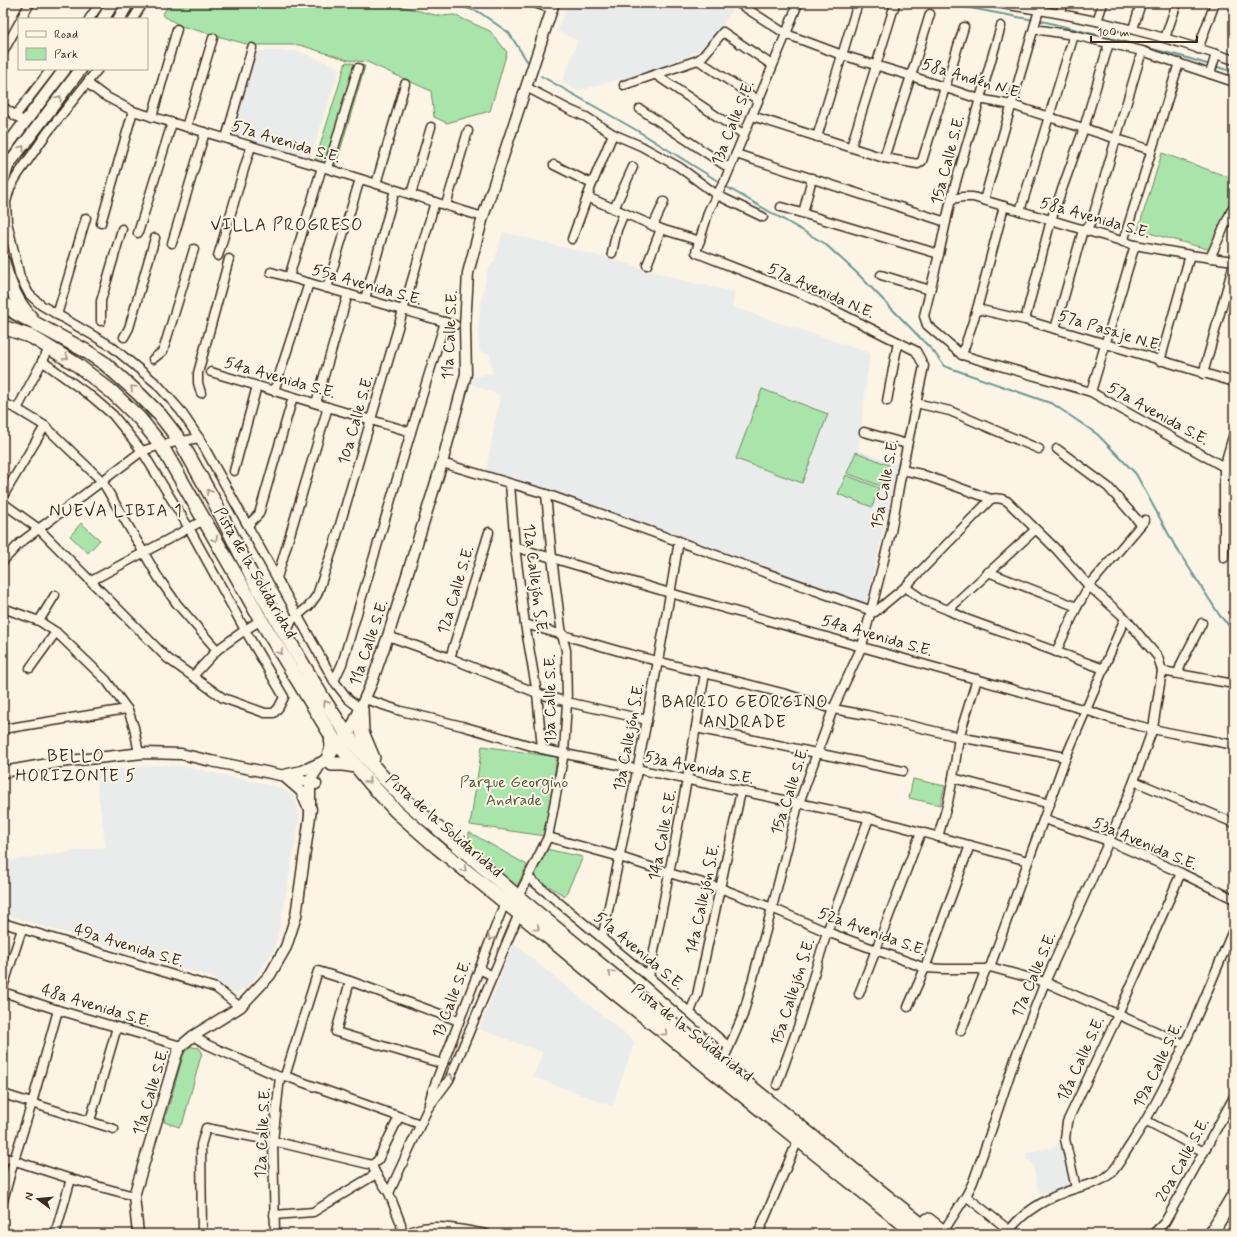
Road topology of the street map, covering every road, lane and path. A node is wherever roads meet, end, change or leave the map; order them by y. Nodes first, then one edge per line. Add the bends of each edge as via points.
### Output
1 (30, 3) edge
2 (100, 3) edge
3 (113, 3) edge
4 (128, 3) edge
5 (143, 3) edge
6 (535, 3) edge
7 (798, 3) edge
8 (858, 3) edge
9 (995, 3) edge
10 (1064, 3) edge
11 (1103, 3) edge
12 (1141, 3) edge
13 (1177, 3) edge
14 (1215, 3) edge
15 (738, 4) edge
16 (895, 4) edge
17 (553, 6) edge
18 (1038, 13) junction
19 (1060, 13) junction
20 (930, 14) dead end
21 (22, 18) edge
22 (90, 18) edge
23 (104, 18) edge
24 (120, 18) edge
25 (134, 18) edge
26 (1097, 21) junction
27 (18, 25) edge
28 (1001, 26) dead end
29 (964, 27) dead end
30 (1034, 27) junction
31 (177, 29) dead end
32 (1133, 30) junction
33 (786, 34) junction
34 (1074, 35) junction
35 (214, 38) dead end
36 (1165, 38) junction
37 (1109, 43) junction
38 (252, 48) dead end
39 (1198, 49) junction
40 (1142, 51) junction
41 (3, 52) edge
42 (842, 55) junction
43 (698, 60) junction
44 (1234, 60) edge
45 (1179, 64) junction
46 (1213, 65) junction
47 (772, 66) junction
48 (876, 66) junction
49 (358, 68) dead end
50 (50, 70) edge
51 (64, 70) edge
52 (80, 70) edge
53 (97, 70) edge
54 (656, 75) junction
55 (911, 76) junction
56 (1234, 82) edge
57 (87, 83) junction
58 (405, 84) dead end
59 (624, 85) dead end
60 (526, 87) junction
61 (946, 88) junction
62 (979, 99) junction
63 (758, 100) junction
64 (1012, 105) junction
65 (3, 107) edge
66 (640, 109) dead end
67 (133, 111) junction
68 (15, 116) junction
69 (752, 116) junction
70 (1048, 116) junction
71 (152, 117) junction
72 (25, 122) junction
73 (172, 122) junction
74 (186, 127) junction
75 (431, 127) dead end
76 (37, 128) junction
77 (1084, 128) junction
78 (468, 131) dead end
79 (205, 132) junction
80 (48, 133) junction
81 (613, 134) junction
82 (743, 134) junction
83 (817, 137) junction
84 (226, 138) junction
85 (1116, 138) junction
86 (251, 146) junction
87 (851, 147) junction
88 (1151, 150) junction
89 (3, 151) edge
90 (736, 154) junction
91 (884, 158) junction
92 (554, 166) dead end
93 (633, 167) dead end
94 (325, 168) junction
95 (730, 168) junction
96 (4, 173) edge
97 (812, 178) junction
98 (360, 179) junction
99 (376, 184) junction
100 (592, 184) junction
101 (395, 190) junction
102 (719, 191) junction
103 (411, 194) junction
104 (587, 197) junction
105 (951, 199) junction
106 (984, 200) junction
107 (435, 202) junction
108 (664, 202) dead end
109 (446, 205) junction
110 (1234, 205) edge
111 (1004, 206) junction
112 (781, 207) dead end
113 (614, 209) junction
114 (1020, 211) junction
115 (624, 213) junction
116 (803, 213) junction
117 (483, 217) junction
118 (763, 217) dead end
119 (86, 218) dead end
120 (1051, 220) junction
121 (946, 222) junction
122 (101, 223) dead end
123 (657, 227) junction
124 (122, 229) dead end
125 (1083, 230) junction
126 (138, 233) dead end
127 (155, 238) dead end
128 (572, 239) dead end
129 (700, 240) junction
130 (1123, 242) junction
131 (172, 243) dead end
132 (1135, 245) junction
133 (194, 249) dead end
134 (612, 253) dead end
135 (697, 253) joint
136 (939, 254) junction
137 (1190, 255) junction
138 (218, 256) dead end
139 (1210, 258) junction
140 (229, 259) dead end
141 (3, 262) edge
142 (1234, 262) edge
143 (647, 265) dead end
144 (271, 272) dead end
145 (881, 275) dead end
146 (289, 277) junction
147 (309, 283) junction
148 (327, 288) junction
149 (930, 290) junction
150 (348, 294) junction
151 (365, 299) junction
152 (3, 303) edge
153 (977, 309) junction
154 (403, 310) junction
155 (57, 314) junction
156 (1025, 320) junction
157 (102, 321) dead end
158 (445, 322) junction
159 (455, 325) dead end
160 (3, 327) edge
161 (1055, 329) junction
162 (35, 331) junction
163 (3, 335) edge
164 (124, 337) dead end
165 (898, 342) junction
166 (1105, 344) junction
167 (50, 347) junction
168 (962, 355) junction
169 (153, 359) dead end
170 (42, 361) junction
171 (1160, 361) junction
172 (924, 366) joint
173 (211, 372) dead end
174 (1203, 374) junction
175 (1234, 382) edge
176 (258, 386) junction
177 (274, 391) junction
178 (1090, 392) junction
179 (201, 393) dead end
180 (293, 397) junction
181 (887, 401) dead end
182 (3, 403) edge
183 (316, 403) junction
184 (916, 403) junction
185 (328, 407) junction
186 (17, 409) junction
187 (371, 420) junction
188 (46, 426) junction
189 (411, 432) junction
190 (864, 432) dead end
191 (1234, 433) edge
192 (199, 438) junction
193 (181, 442) junction
194 (907, 444) junction
195 (161, 445) junction
196 (1039, 449) dead end
197 (1056, 449) dead end
198 (142, 451) junction
199 (442, 463) junction
200 (1224, 467) junction
201 (902, 470) junction
202 (234, 471) dead end
203 (1234, 471) edge
204 (102, 481) junction
205 (510, 484) junction
206 (546, 494) junction
207 (3, 496) edge
208 (991, 498) junction
209 (3, 503) edge
210 (204, 520) junction
211 (248, 526) junction
212 (39, 528) junction
213 (189, 528) junction
214 (1036, 530) junction
215 (489, 532) dead end
216 (679, 541) junction
217 (515, 547) junction
218 (144, 552) junction
219 (552, 558) junction
220 (1224, 558) dead end
221 (3, 561) edge
222 (988, 572) junction
223 (277, 578) junction
224 (91, 580) junction
225 (1089, 586) junction
226 (905, 587) junction
227 (670, 593) junction
228 (55, 596) dead end
229 (1077, 607) junction
230 (3, 608) edge
231 (948, 610) junction
232 (871, 611) junction
233 (297, 616) junction
234 (1125, 618) junction
235 (261, 620) junction
236 (39, 621) junction
237 (1202, 623) dead end
238 (526, 624) junction
239 (244, 630) junction
240 (56, 632) junction
241 (562, 635) junction
242 (285, 636) junction
243 (388, 636) junction
244 (862, 646) junction
245 (217, 650) junction
246 (1056, 652) junction
247 (450, 658) junction
248 (657, 661) junction
249 (30, 668) dead end
250 (1104, 669) junction
251 (1162, 670) junction
252 (705, 673) junction
253 (1178, 673) junction
254 (193, 676) junction
255 (978, 679) junction
256 (334, 681) junction
257 (1234, 684) edge
258 (537, 693) junction
259 (567, 702) junction
260 (363, 704) junction
261 (833, 709) junction
262 (128, 710) junction
263 (1086, 710) junction
264 (647, 720) junction
265 (696, 728) junction
266 (1153, 728) junction
267 (3, 729) edge
268 (331, 735) junction
269 (348, 736) junction
270 (959, 737) junction
271 (1234, 744) edge
272 (341, 749) junction
273 (542, 749) junction
274 (817, 752) junction
275 (564, 753) junction
276 (139, 754) junction
277 (1066, 757) junction
278 (329, 760) junction
279 (356, 766) junction
280 (637, 770) junction
281 (903, 771) dead end
282 (3, 772) edge
283 (379, 773) junction
284 (280, 775) junction
285 (953, 778) junction
286 (687, 780) junction
287 (1134, 781) junction
288 (314, 784) junction
289 (741, 791) junction
290 (799, 803) junction
291 (1050, 804) junction
292 (310, 814) junction
293 (868, 818) junction
294 (1044, 819) junction
295 (1234, 823) edge
296 (921, 832) junction
297 (548, 837) junction
298 (938, 837) junction
299 (1108, 841) junction
300 (970, 845) junction
301 (620, 857) junction
302 (1028, 861) junction
303 (1181, 872) junction
304 (669, 873) junction
305 (529, 878) junction
306 (720, 888) junction
307 (518, 897) junction
308 (1234, 899) edge
309 (505, 902) junction
310 (772, 908) junction
311 (520, 914) junction
312 (3, 923) edge
313 (22, 928) junction
314 (1234, 928) edge
315 (827, 932) junction
316 (602, 938) junction
317 (876, 950) junction
318 (925, 968) junction
319 (988, 968) junction
320 (479, 969) junction
321 (493, 976) junction
322 (649, 977) junction
323 (350, 981) junction
324 (1045, 982) junction
325 (3, 987) edge
326 (3, 992) edge
327 (859, 994) dead end
328 (240, 1007) junction
329 (908, 1007) dead end
330 (58, 1010) junction
331 (690, 1012) junction
332 (1118, 1015) junction
333 (459, 1021) junction
334 (117, 1027) junction
335 (961, 1031) dead end
336 (193, 1036) junction
337 (679, 1044) junction
338 (1184, 1044) junction
339 (181, 1046) junction
340 (730, 1047) junction
341 (722, 1062) junction
342 (443, 1064) junction
343 (282, 1076) junction
344 (739, 1077) junction
345 (777, 1085) dead end
346 (3, 1094) edge
347 (1234, 1097) edge
348 (32, 1103) junction
349 (428, 1108) junction
350 (399, 1117) junction
351 (90, 1121) junction
352 (1147, 1121) junction
353 (420, 1124) junction
354 (114, 1129) dead end
355 (273, 1141) junction
356 (794, 1147) junction
357 (1204, 1152) junction
358 (3, 1157) edge
359 (14, 1160) junction
360 (372, 1165) junction
361 (376, 1174) junction
362 (71, 1179) junction
363 (1076, 1188) junction
364 (389, 1193) junction
365 (1234, 1195) edge
366 (134, 1196) junction
367 (966, 1196) junction
368 (3, 1201) edge
369 (1234, 1209) edge
370 (274, 1215) junction
371 (907, 1226) edge
372 (464, 1232) edge
373 (1012, 1232) edge
374 (941, 1233) edge
375 (55, 1234) edge
376 (138, 1234) edge
377 (202, 1234) edge
378 (275, 1234) edge
379 (402, 1234) edge
380 (407, 1234) edge
381 (486, 1234) edge
382 (758, 1234) edge
383 (916, 1234) edge
384 (1153, 1234) edge
385 (1211, 1234) edge
386 (1219, 1234) edge

1 - 21 street
2 - 22 street
3 - 23 main road
4 - 24 main road
5 - 25 street
6 - 17 street
7 - 33 street, 13a Calle S.E.
8 - 42 street
9 - 18 street
10 - 19 street
11 - 26 street
12 - 32 street
13 - 36 street
14 - 39 street
15 - 33 street, 58a Andén N.E.
16 - 48 street
17 - 60 street, 11a Calle S.E.
18 - 19 street
18 - 30 street
19 - 26 street
20 - 55 street
26 - 32 street
27 - 41 street
28 - 62 street, 15a Calle S.E.
29 - 61 street
30 - 34 street
30 - 64 street
31 - 71 street
32 - 36 street
33 - 42 street, 58a Andén N.E.
33 - 47 street, 13a Calle S.E.
34 - 37 street
34 - 70 street
35 - 74 street
36 - 39 street
37 - 40 street
37 - 77 street
38 - 84 street
39 - 46 street
40 - 45 street
40 - 85 street
42 - 48 street, 58a Andén N.E.
42 - 83 street
43 - 47 street via 723,32
43 - 54 street
43 - 63 street
44 - 46 street
45 - 46 street
45 - 88 street
46 - 56 street
47 - 63 street, 13a Calle S.E.
48 - 55 street, 58a Andén N.E.
48 - 87 street
49 - 94 street
50 - 68 street
51 - 72 main road
76 -> 52 main road
53 - 57 street
54 - 59 street
54 - 82 street
55 - 61 street, 58a Andén N.E.
55 - 91 street
57 - 67 street, 57a Avenida S.E.
57 - 80 street
58 - 99 street
60 - 81 street via 586,117
60 - 117 street, 11a Calle S.E.
61 - 62 street, 58a Andén N.E.
61 - 91 street via 922,161 918,164
62 - 64 street, 58a Andén N.E.
62 - 105 street, 15a Calle S.E.
63 - 69 street, 13a Calle S.E.
64 - 70 street, 58a Andén N.E.
64 - 106 street
65 - 68 street
66 - 95 street
67 - 71 street, 57a Avenida S.E.
67 - 122 street
68 - 72 street
69 - 82 street, 13a Calle S.E.
69 - 83 street
70 - 77 street, 58a Andén N.E.
70 - 114 street
71 - 73 street, 57a Avenida S.E.
72 - 76 street
72 - 89 main road
73 - 74 street, 57a Avenida S.E.
73 - 126 street
74 - 79 street, 57a Avenida S.E.
75 - 103 street
76 - 80 street
96 -> 76 main road
77 - 85 street, 58a Andén N.E.
77 - 120 street
78 - 109 street
79 - 84 street, 57a Avenida S.E.
79 - 131 street
80 - 155 street via 17,176 6,202 7,222 20,277 29,294
81 - 100 street
81 - 102 street via 641,146
82 - 90 street, 13a Calle S.E.
83 - 87 street
84 - 86 street, 57a Avenida S.E.
85 - 88 street, 58a Andén N.E.
85 - 125 street via 1092,220
86 - 94 street, 57a Avenida S.E.
86 - 138 street
87 - 91 street
88 - 130 street
90 - 95 street, 13a Calle S.E.
90 - 97 street
92 - 100 street
93 - 113 street
94 - 98 street, 57a Avenida S.E.
94 - 146 street
95 - 102 street, 13a Calle S.E.
97 - 116 street
97 - 121 street
98 - 99 street, 57a Avenida S.E.
98 - 148 street
99 - 101 street, 57a Avenida S.E.
100 - 104 street
101 - 103 street, 57a Avenida S.E.
101 - 151 street
102 - 118 street
102 - 129 street, 13a Calle S.E. via 709,210
103 - 107 street, 57a Avenida S.E.
104 - 113 street
104 - 128 street
105 - 106 street, 58a Avenida S.E. via 973,197
105 - 121 street, 15a Calle S.E.
106 - 111 street, 58a Avenida S.E.
107 - 109 street, 57a Avenida S.E.
107 - 154 street, 10a Calle S.E.
108 - 123 street
109 - 117 street, 57a Avenida S.E.
110 - 139 street
111 - 114 street, 58a Avenida S.E.
111 - 153 street
112 - 116 street
113 - 115 street
114 - 120 street, 58a Avenida S.E.
115 - 123 street
115 - 134 street
116 - 136 street
117 - 199 street, 11a Calle S.E. via 468,273 466,374
119 - 155 street
120 - 125 street, 58a Avenida S.E.
120 - 156 street
121 - 136 street, 15a Calle S.E.
123 - 129 street
123 - 143 street
124 - 157 street via 100,301
125 - 130 street, 58a Avenida S.E.
125 - 161 street
127 - 164 street via 129,328
129 - 135 street, 13a Calle S.E.
130 - 132 street, 58a Avenida S.E.
132 - 137 street, 58a Avenida S.E.
132 - 166 street
133 - 169 street via 163,351
135 - 165 street, 57a Avenida N.E. via 804,296
136 - 149 street, 15a Calle S.E.
137 - 139 street, 58a Avenida S.E.
137 - 171 street
139 - 142 street, 58a Avenida S.E.
140 - 179 street via 198,373
141 - 162 main road via 15,296
142 - 174 street
144 - 146 street, 55a Avenida S.E.
145 - 149 street
146 - 147 street, 55a Avenida S.E.
147 - 148 street, 55a Avenida S.E.
147 - 177 street
148 - 150 street, 55a Avenida S.E.
149 - 168 street, 15a Calle S.E. via 924,316 927,325
150 - 151 street, 55a Avenida S.E.
150 - 183 street
151 - 154 street, 55a Avenida S.E.
152 - 162 main road, Pista de la Solidaridad
153 - 156 street, 57a Pasaje N.E.
153 - 168 street
154 - 158 street, 55a Avenida S.E.
154 - 187 street, 10a Calle S.E.
155 - 192 street via 111,346 157,384 180,410
156 - 161 street, 57a Pasaje N.E.
158 - 159 street, 55a Avenida S.E.
158 - 189 street
160 - 162 main road, Pista de la Solidaridad
161 - 166 street, 57a Pasaje N.E.
162 - 163 main road
162 - 167 main road, Pista de la Solidaridad
193 -> 162 main road, Pista de la Solidaridad via 160,415 104,363 86,351
165 - 172 street, 57a Avenida N.E. via 916,351
165 - 181 street
166 - 171 street, 57a Pasaje N.E.
166 - 178 street
167 - 170 street
167 -> 195 main road, Pista de la Solidaridad via 112,392 140,419
168 - 178 street
170 - 186 street
170 - 198 street via 92,397 112,415
171 - 174 street, 57a Pasaje N.E.
172 - 184 street, 15a Calle S.E.
173 - 176 street, 54a Avenida S.E.
174 - 175 street, 57a Pasaje N.E.
176 - 177 street, 54a Avenida S.E.
176 - 202 street
177 - 180 street, 54a Avenida S.E.
178 - 200 street, 57a Avenida S.E.
180 - 183 street, 54a Avenida S.E.
180 - 211 street via 260,514
182 - 186 street
183 - 185 street, 54a Avenida S.E.
184 - 194 street, 15a Calle S.E.
184 - 196 street via 950,411
185 - 187 street, 54a Avenida S.E.
185 - 223 street
186 - 188 street
187 - 189 street, 54a Avenida S.E.
187 - 233 street, 10a Calle S.E. via 317,595
188 - 204 street
188 - 207 street
189 - 256 street via 342,664
190 - 194 street
191 - 200 street
192 - 193 street
192 - 211 street
193 - 195 street
242 -> 193 main road, Pista de la Solidaridad
194 - 201 street, 15a Calle S.E.
195 - 198 street
195 - 210 main road, Pista de la Solidaridad
197 - 225 street via 1108,487 1143,522
198 - 204 street
198 - 213 street
199 - 205 street
199 - 243 street, 11a Calle S.E.
200 - 203 street, 57a Avenida S.E.
200 - 220 street
201 - 208 street
201 - 232 street, 15a Calle S.E. via 891,532
204 - 212 street
204 - 218 street
205 - 206 street
205 - 217 street, 12a Callejón S.E.
206 - 216 street
206 - 219 street, 13a Calle S.E.
208 - 214 street via 998,497 1007,501
208 - 226 street
209 - 212 street
210 - 213 street
210 -> 235 main road, Pista de la Solidaridad
211 - 223 street
212 - 221 street
212 - 224 street
213 - 218 street
213 - 239 street
214 - 222 street
214 - 225 street
215 - 247 street, 12a Calle S.E.
216 - 227 street, 13a Callejón S.E.
216 - 232 street
217 - 219 street, 54a Avenida S.E.
217 - 238 street, 12a Callejón S.E.
218 - 224 street
218 - 245 street via 178,604
219 - 227 street, 54a Avenida S.E.
219 - 241 street, 13a Calle S.E.
222 - 229 street
222 - 231 street
223 - 233 street
224 - 254 street via 167,658
225 - 229 street
225 - 234 street
226 - 231 street via 924,601
226 - 232 street via 875,612
227 - 244 street, 54a Avenida S.E.
227 - 248 street, 13a Callejón S.E.
228 - 236 street
229 - 246 street
230 - 236 street
231 - 246 street
232 - 244 street, 15a Calle S.E.
233 - 242 street, 10a Calle S.E. via 289,625
233 - 256 street
234 - 250 street
234 - 251 street via 1158,657
235 - 239 street
235 -> 268 main road, Pista de la Solidaridad
236 - 240 street
237 - 253 street
238 - 241 street
238 - 258 street, 12a Callejón S.E.
239 - 245 street
239 - 254 street via 284,697 274,714 223,698
240 - 249 street
240 - 262 street via 106,680
241 - 248 street
241 - 259 street, 13a Calle S.E. via 566,650
269 -> 242 main road, Pista de la Solidaridad
243 - 247 street
243 - 260 street, 11a Calle S.E.
244 - 255 street, 54a Avenida S.E.
244 - 261 street, 15a Calle S.E.
245 - 254 street
246 - 250 street
247 - 258 street
248 - 252 street
248 - 264 street, 13a Callejón S.E.
250 - 263 street
251 - 253 street
251 - 266 street, 17a Calle S.E.
252 - 261 street
252 - 265 street, 14a Calle S.E.
253 - 257 street
255 - 263 street, 54a Avenida S.E.
255 - 270 street
256 - 260 street via 348,699
258 - 259 street
258 - 273 street, 12a Callejón S.E.
259 - 264 street
259 - 275 street, 13a Calle S.E.
260 - 269 street, 11a Calle S.E.
260 - 273 street, 53a Avenida S.E. via 462,726
260 - 283 main road via 362,732
261 - 270 street
261 - 274 street, 15a Calle S.E.
262 - 267 street
262 - 276 street
263 - 266 street, 54a Avenida S.E.
263 - 277 street
264 - 280 street, 13a Callejón S.E.
265 - 274 street
265 - 286 street, 14a Calle S.E.
266 - 271 street, 54a Avenida S.E.
266 - 287 street, 17a Calle S.E.
268 - 272 main road, Pista de la Solidaridad
268 - 278 main road
269 - 272 street, 11a Calle S.E.
269 - 283 main road, Pista de la Solidaridad
270 - 277 street
270 - 285 street
272 - 278 street, 11a Calle S.E.
272 - 279 main road, Pista de la Solidaridad
273 - 275 street, 53a Avenida S.E.
274 - 281 street
274 - 290 street, 15a Calle S.E.
275 - 280 street, 53a Avenida S.E.
275 - 297 street, 13a Calle S.E.
276 - 282 street via 60,762
276 - 284 street via 181,754
277 - 291 street
278 - 279 main road
278 - 284 street via 296,773
278 - 288 street, 11a Calle S.E.
279 -> 309 main road, Pista de la Solidaridad via 396,811
280 - 286 street, 53a Avenida S.E.
280 - 301 street, 13a Callejón S.E.
283 - 307 main road, Pista de la Solidaridad via 406,801
284 - 288 street
284 - 292 street via 301,791
285 - 291 street
285 - 298 street
286 - 289 street, 53a Avenida S.E.
286 - 304 street, 14a Calle S.E.
287 - 295 street
287 - 299 street, 17a Calle S.E.
288 - 292 street, 11a Calle S.E.
289 - 290 street, 53a Avenida S.E.
289 - 306 street, 14a Callejón S.E.
290 - 293 street, 53a Avenida S.E.
290 - 310 street, 15a Calle S.E.
291 - 294 street
292 - 328 street, 11a Calle S.E. via 296,916 286,947 270,975
293 - 296 street, 53a Avenida S.E.
293 - 315 street, 15a Callejón S.E.
294 - 299 street, 53a Avenida S.E.
294 - 302 street
296 - 298 street, 53a Avenida S.E.
296 - 317 street
297 - 301 street, 52a Avenida S.E.
297 - 305 street, 13a Calle S.E.
298 - 300 street, 53a Avenida S.E.
299 - 303 street, 53a Avenida S.E.
299 - 324 street, 17a Calle S.E.
300 - 302 street, 53a Avenida S.E.
300 - 318 street
301 - 304 street, 52a Avenida S.E.
301 - 316 street, 13a Callejón S.E.
302 - 319 street
303 - 308 street, 53a Avenida S.E.
303 - 332 street, 18a Calle S.E.
304 - 306 street, 52a Avenida S.E.
304 - 322 street, 14a Calle S.E.
305 - 307 street, 13a Calle S.E.
305 - 316 street, 51a Avenida S.E.
306 - 310 street, 52a Avenida S.E.
306 - 331 street, 14a Callejón S.E. via 697,995
307 - 309 street
307 - 311 street
341 -> 307 main road, Pista de la Solidaridad
309 - 311 main road, Pista de la Solidaridad
309 -> 320 street, 13 Calle S.E.
310 - 315 street, 52a Avenida S.E.
310 - 340 street, 15a Calle S.E. via 743,1015
311 - 321 street, 13 Calle S.E.
311 -> 337 main road, Pista de la Solidaridad
312 - 313 street, 49a Avenida S.E.
313 - 325 street
313 - 328 street, 49a Avenida S.E. via 216,988
314 - 338 street, 19a Calle S.E.
315 - 317 street, 52a Avenida S.E.
315 - 345 street, 15a Callejón S.E.
316 - 322 street, 51a Avenida S.E.
317 - 318 street, 52a Avenida S.E.
317 - 327 street
318 - 319 street, 52a Avenida S.E.
318 - 329 street
319 - 324 street, 52a Avenida S.E.
319 - 335 street
320 - 321 street
320 - 333 street, 13 Calle S.E.
349 -> 321 street, 13 Calle S.E. via 449,1080
322 - 331 street, 51a Avenida S.E.
323 - 333 street
323 - 342 street via 336,1032
323 - 343 street, 12a Calle S.E. via 318,970
324 - 332 street, 52a Avenida S.E.
324 - 367 street, 17a Calle S.E.
326 - 330 street, 48a Avenida S.E.
328 - 336 street, 11a Calle S.E.
330 - 334 street, 48a Avenida S.E.
330 - 348 street
331 - 340 street, 51a Avenida S.E.
332 - 338 street, 52a Avenida S.E.
332 - 363 street, 18a Calle S.E. via 1067,1122 1065,1139
333 - 342 street, 13 Calle S.E.
334 - 339 street, 48a Avenida S.E.
334 - 351 street
336 - 339 street, 11a Calle S.E.
336 - 343 street via 208,1045
337 - 356 main road via 699,1070
337 - 371 main road, Pista de la Solidaridad
338 - 352 street, 19a Calle S.E.
339 - 366 street, 11a Calle S.E.
340 - 341 street, 15a Calle S.E.
341 - 344 main road, Pista de la Solidaridad
342 - 349 street, 13 Calle S.E.
343 - 350 street
343 - 355 street, 12a Calle S.E.
344 - 371 main road, Pista de la Solidaridad
344 - 374 main road, Pista de la Solidaridad via 779,1101
346 - 348 street
347 - 357 street, 20a Calle S.E.
348 - 351 street
348 - 359 street
349 - 353 street, 13 Calle S.E.
350 - 353 street
350 - 360 street via 378,1160
351 - 354 street
352 - 357 street
352 - 363 street, 19a Calle S.E. via 1111,1174 1100,1182
353 - 364 street, 13 Calle S.E.
355 - 360 street
355 - 370 street, 12a Calle S.E.
355 - 377 street via 206,1128 201,1145
356 - 371 main road
356 - 382 street
357 - 384 street, 20a Calle S.E. via 1165,1222
358 - 359 street
359 - 362 street
359 - 368 street
360 - 361 street
361 - 364 street
361 - 370 street via 313,1212
362 - 366 street
362 - 375 street
363 - 373 street via 1036,1205 1015,1223
364 - 379 street via 401,1224
365 - 385 main road
366 - 376 street, 11a Calle S.E.
367 - 373 street
367 - 374 street, 17a Calle S.E.
369 - 386 main road
370 - 378 street, 12a Calle S.E.
371 - 374 main road
371 - 383 main road
372 - 380 street via 430,1228 418,1229
372 - 381 street

